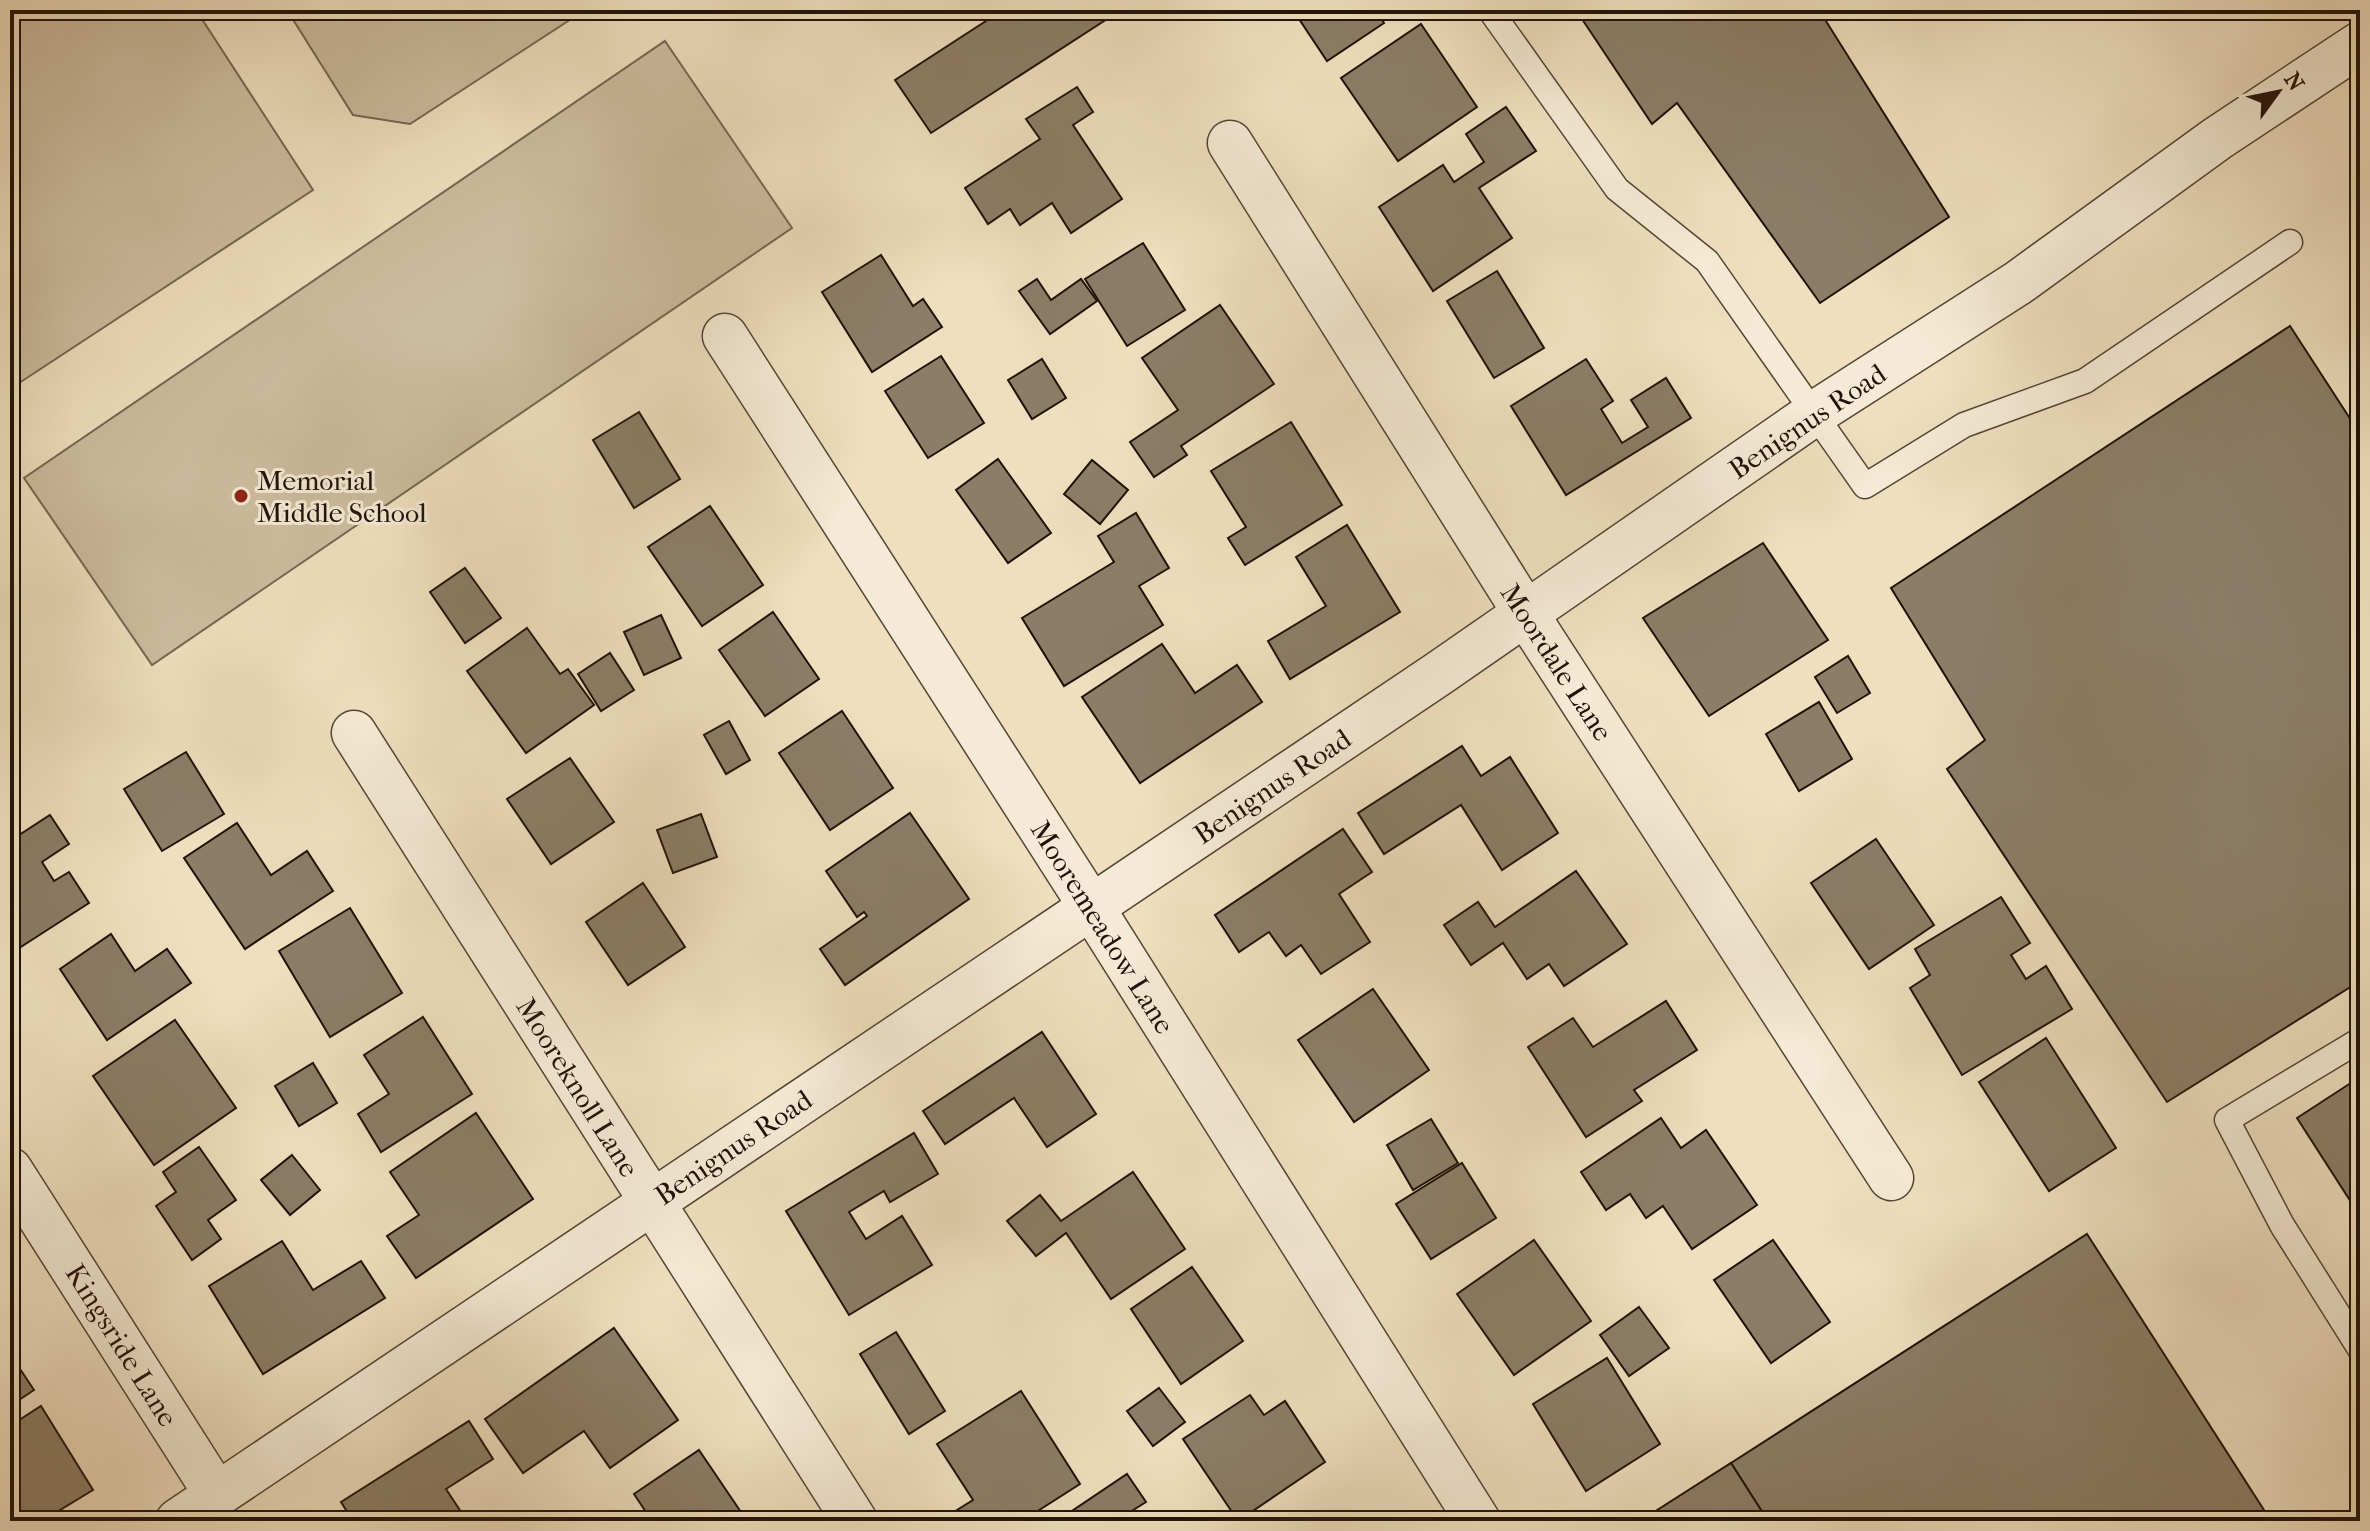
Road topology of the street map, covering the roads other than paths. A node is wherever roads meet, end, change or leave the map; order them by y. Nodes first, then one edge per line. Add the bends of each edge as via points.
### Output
1 (1490, 10) edge
2 (2360, 44) edge
3 (1230, 143) dead end
4 (2290, 242) dead end
5 (725, 336) dead end
6 (1815, 413) junction
7 (1526, 614) junction
8 (354, 733) dead end
9 (1092, 908) junction
10 (2360, 1040) edge
11 (10, 1170) edge
12 (1891, 1178) dead end
13 (650, 1202) junction
14 (2360, 1349) edge
15 (225, 1508) edge
16 (178, 1521) edge
17 (855, 1521) edge
18 (1478, 1521) edge

1 - 6 lane via 1617,189 1707,261
2 - 6 street, Benignus Road via 2218,138 2018,283
3 - 7 street, Moordale Lane
4 - 6 lane via 2085,381 1964,425 1865,486
5 - 9 street, Mooremeadow Lane
6 - 7 street, Benignus Road
7 - 9 street, Benignus Road
7 - 12 street, Moordale Lane
8 - 13 street, Mooreknoll Lane
9 - 13 street, Benignus Road
9 - 18 street, Mooremeadow Lane
10 - 14 lane via 2227,1120 2282,1225
11 - 15 street, Kingsride Lane
13 - 15 street, Benignus Road
13 - 17 street, Mooreknoll Lane
15 - 16 street, Benignus Road

